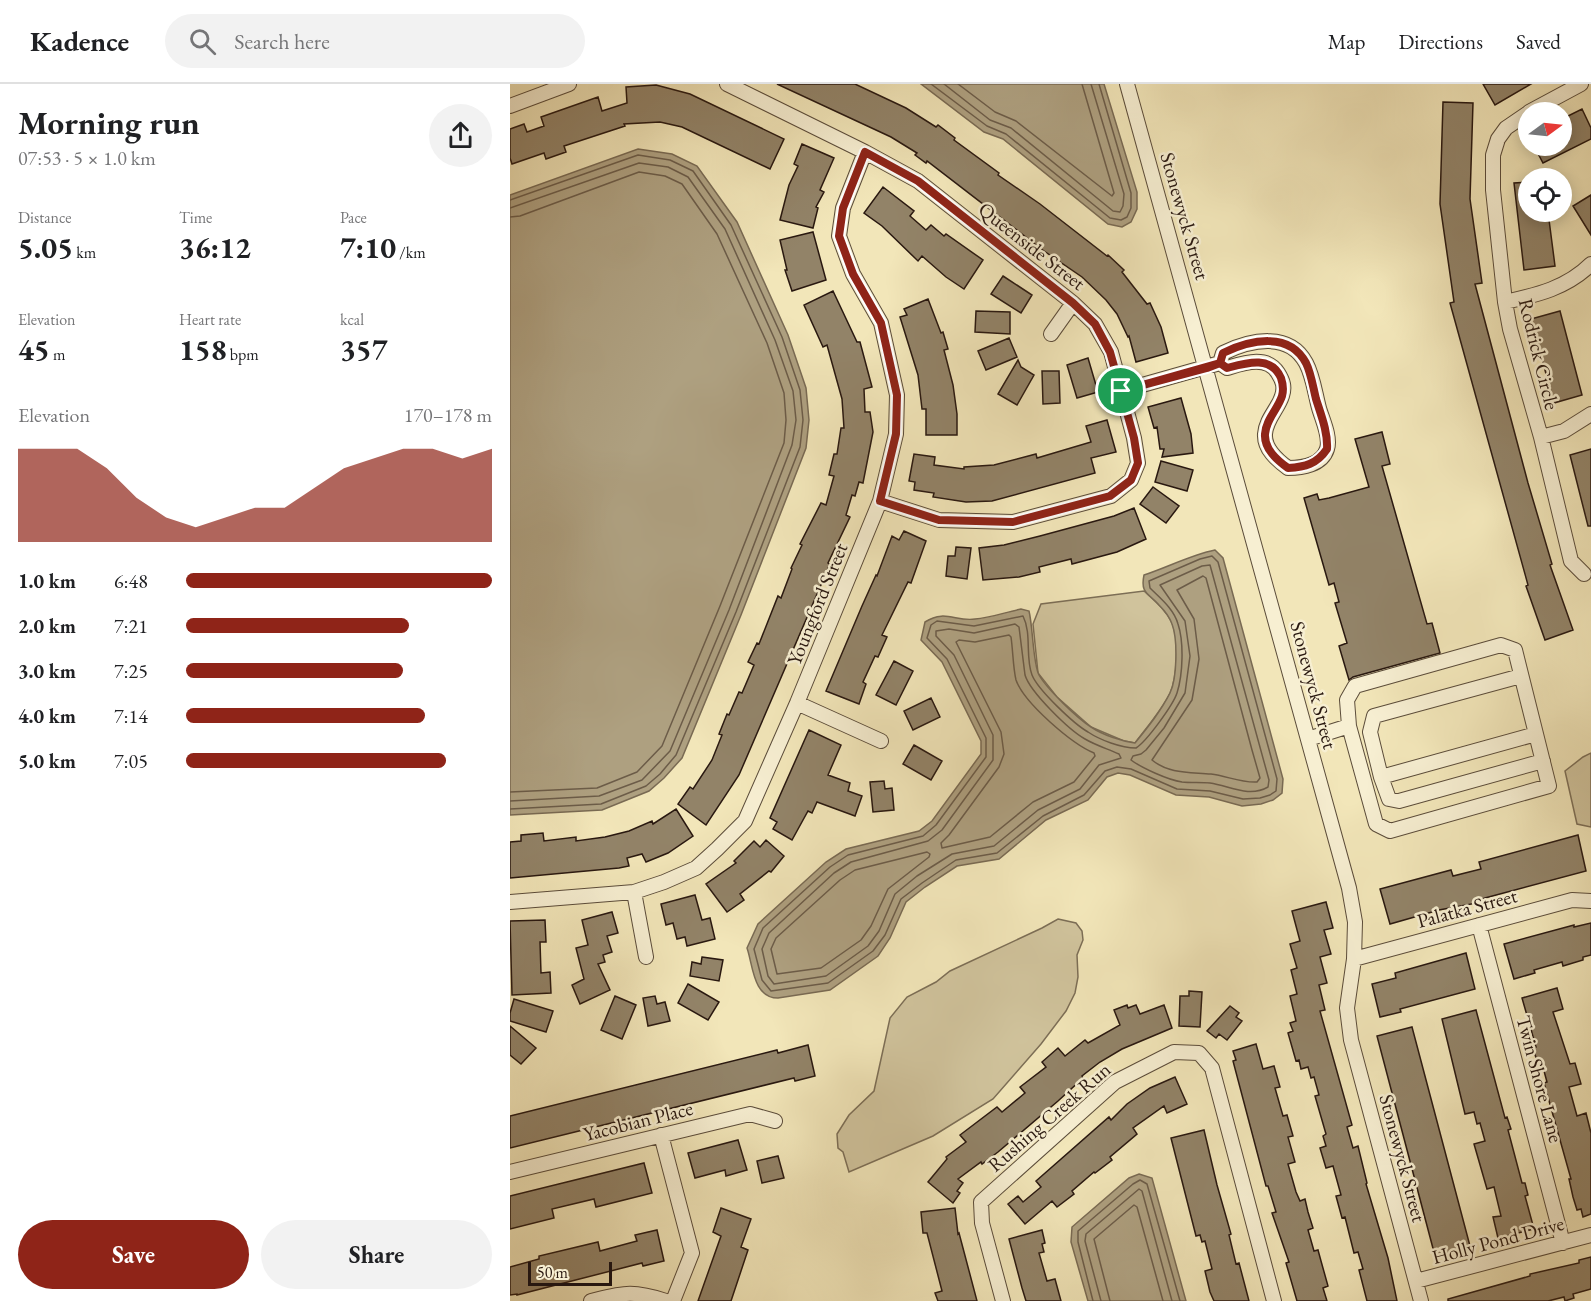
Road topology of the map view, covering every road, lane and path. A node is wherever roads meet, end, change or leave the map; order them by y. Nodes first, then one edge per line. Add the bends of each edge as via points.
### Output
1 (569, 84) edge
2 (727, 84) edge
3 (1127, 84) edge
4 (1581, 84) edge
5 (1549, 102) edge
6 (510, 106) edge
7 (1518, 120) edge
8 (865, 152) junction
9 (1591, 264) edge
10 (1505, 302) junction
11 (1073, 303) junction
12 (1051, 334) dead end
13 (1213, 366) junction
14 (1121, 391) junction
15 (1591, 414) edge
16 (1541, 437) junction
17 (880, 501) junction
18 (1584, 574) dead end
19 (1521, 676) junction
20 (797, 703) junction
21 (1349, 726) junction
22 (1536, 734) junction
23 (1308, 739) junction
24 (881, 741) dead end
25 (1543, 760) junction
26 (1381, 777) junction
27 (634, 892) junction
28 (1591, 901) edge
29 (510, 902) edge
30 (1479, 925) junction
31 (646, 957) dead end
32 (1354, 959) junction
33 (775, 1121) dead end
34 (661, 1135) junction
35 (510, 1172) edge
36 (1591, 1235) edge
37 (1563, 1243) junction
38 (1416, 1281) junction
39 (591, 1301) edge
40 (666, 1301) edge
41 (673, 1301) edge
42 (1003, 1301) edge
43 (1274, 1301) edge
44 (1421, 1301) edge

1 - 6 street
2 - 8 street, Queenside Street
3 - 13 street, Stonewyck Street
4 - 5 street, Rodrick Circle
7 - 10 street, Rodrick Circle via 1498,139 1493,155
8 - 11 street, Queenside Street via 918,181
8 - 17 street, Youngford Street via 843,208 839,236 853,274 881,323 897,395 896,434
9 - 10 street via 1566,284
10 - 16 street, Rodrick Circle
11 - 12 street
11 - 14 street, Queenside Street via 1095,324 1110,352
13 - 13 street via 1227,368 1265,362 1275,367 1284,387 1265,435 1272,454 1288,468 1302,468 1322,456 1327,440 1307,364 1299,352 1284,342 1260,342 1223,353
13 - 14 street
13 - 23 street, Stonewyck Street
14 - 17 street, Queenside Street via 1138,463 1131,480 1110,496 1013,522 939,520
15 - 16 street via 1564,431
16 - 18 street, Rodrick Circle via 1571,561
17 - 20 street, Youngford Street
19 - 21 street via 1515,650 1501,645 1355,686 1347,700
19 - 22 street
19 - 26 street via 1374,716 1370,732
20 - 24 street
20 - 27 street, Youngford Street via 745,821 696,868
21 - 23 street
21 - 25 street via 1376,824 1390,831 1549,786
22 - 25 street
22 - 26 street
23 - 32 street, Stonewyck Street via 1349,888 1355,922
25 - 26 street via 1399,801 1389,799
27 - 29 street, Youngford Street
27 - 31 street
28 - 30 street, Palatka Street via 1572,900
30 - 32 street, Palatka Street
30 - 37 street, Twin Shore Lane
32 - 38 street, Stonewyck Street via 1347,1008 1351,1040
33 - 34 street, Yacobian Place via 750,1114
34 - 35 street, Yacobian Place
34 - 41 street via 692,1253
36 - 37 street, Holly Pond Drive
37 - 38 street, Holly Pond Drive
38 - 44 street, Stonewyck Street
39 - 40 street via 623,1293
42 - 43 street, Rushing Creek Run via 982,1223 981,1202 1115,1082 1174,1052 1199,1053 1212,1068

